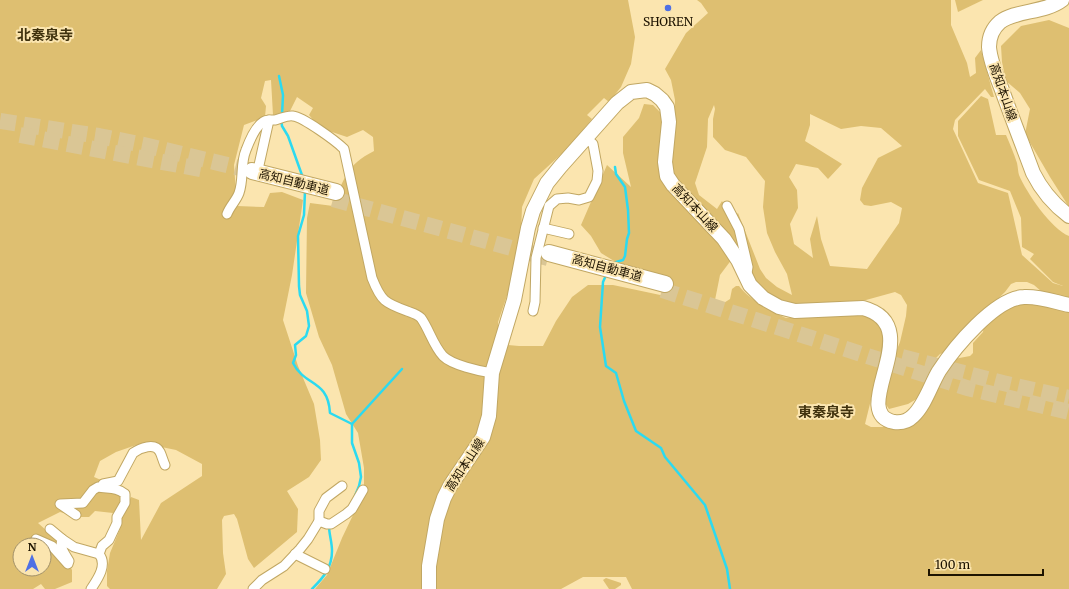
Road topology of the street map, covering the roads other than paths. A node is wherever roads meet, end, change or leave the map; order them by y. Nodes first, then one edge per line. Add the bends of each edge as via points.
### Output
1 (1062, 0) edge
2 (272, 120) junction
3 (586, 138) junction
4 (254, 172) joint
5 (335, 196) tunnel mouth
6 (727, 206) dead end
7 (227, 214) dead end
8 (1069, 216) edge
9 (543, 228) junction
10 (569, 234) dead end
11 (552, 257) tunnel mouth
12 (746, 278) junction
13 (657, 285) tunnel mouth
14 (1069, 305) edge
15 (533, 311) dead end
16 (492, 373) junction
17 (165, 465) dead end
18 (342, 486) dead end
19 (98, 487) junction
20 (363, 490) dead end
21 (76, 515) dead end
22 (326, 523) junction
23 (50, 529) dead end
24 (62, 539) junction
25 (52, 546) edge
26 (99, 554) junction
27 (295, 554) junction
28 (325, 569) dead end
29 (91, 589) edge
30 (254, 589) edge
31 (429, 589) edge

1 - 8 main road, 高知本山線 via 1050,7 1004,19 991,33 989,46 1033,173 1049,199
2 - 4 street
2 - 7 street via 264,120 258,127 246,151 239,192
2 - 16 street via 292,116 339,144 344,150 372,278 382,298 387,303 417,314 448,361
3 - 9 street via 593,144 598,171 597,181 589,198 557,199 549,206
3 - 12 main road, 高知本山線 via 626,95 639,90 655,94 665,104 669,115 665,162 667,176 730,248
3 - 16 main road, 高知本山線 via 547,183 533,211 512,308
4 - 5 highway, 高知自動車道
6 - 12 street via 739,228 748,267
9 - 10 street
9 - 15 street via 536,258
11 - 13 highway, 高知自動車道
12 - 14 main road, 高知本山線 via 763,298 786,309 795,311 863,308 881,317 890,334 890,345 877,401 881,414 893,422 907,421 914,415 953,350 976,327 1010,300 1024,297
16 - 31 main road, 高知本山線 via 489,416 485,433 446,492 437,519 429,566
17 - 19 street via 158,449 149,446 133,453 118,481
18 - 22 street via 326,498 319,511
19 - 21 street via 82,504 60,504
19 - 26 street via 118,489 126,496 109,540 102,546
20 - 22 street via 352,509
22 - 27 street
23 - 24 street
24 - 25 street via 61,544 68,564
24 - 26 street via 74,548
26 - 29 street via 103,561 101,573
27 - 28 street
27 - 30 street

